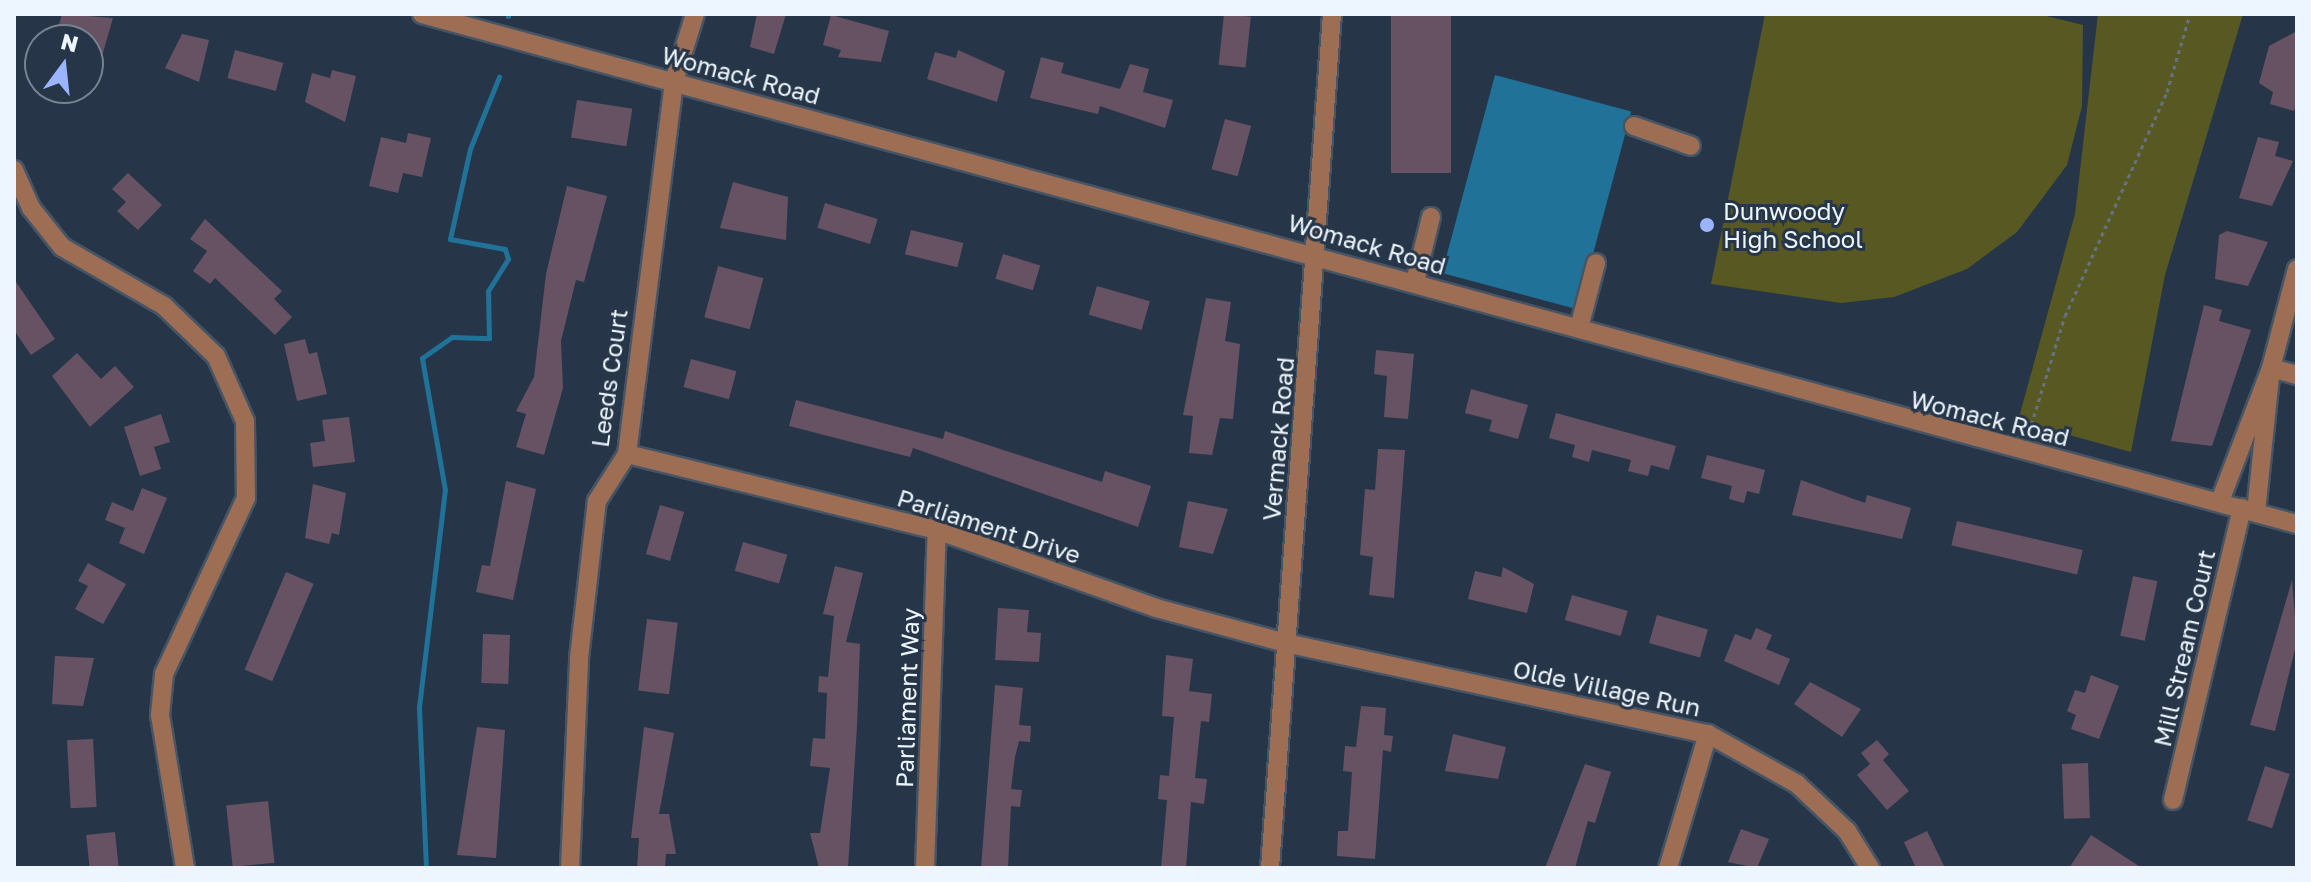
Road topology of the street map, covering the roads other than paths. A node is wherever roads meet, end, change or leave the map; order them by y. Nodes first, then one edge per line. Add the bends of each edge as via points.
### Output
1 (422, 14) edge
2 (695, 14) edge
3 (1332, 14) edge
4 (674, 81) junction
5 (1634, 126) dead end
6 (1691, 146) dead end
7 (14, 170) edge
8 (1431, 217) dead end
9 (1319, 255) junction
10 (1596, 263) dead end
11 (2297, 269) edge
12 (1415, 282) junction
13 (1579, 328) junction
14 (2271, 368) junction
15 (2297, 375) edge
16 (627, 454) junction
17 (2235, 469) junction
18 (2257, 474) junction
19 (2220, 501) junction
20 (2249, 510) junction
21 (2297, 524) edge
22 (937, 530) junction
23 (1286, 643) junction
24 (1708, 734) junction
25 (2173, 800) dead end
26 (185, 868) edge
27 (570, 868) edge
28 (925, 868) edge
29 (1270, 868) edge
30 (1668, 868) edge
31 (1870, 868) edge

1 - 4 street, Womack Road
2 - 4 street, Leeds Court
3 - 9 street, Vermack Road
4 - 9 street, Womack Road
4 - 16 street, Leeds Court
5 - 6 street
7 - 26 street via 31,208 62,247 164,306 216,356 245,421 246,498 164,674 160,715
8 - 12 street
9 - 12 street, Womack Road
9 - 23 street, Vermack Road
10 - 13 street
11 - 14 street
12 - 13 street, Womack Road
13 - 19 street, Womack Road
14 - 15 street
14 - 17 street via 2251,408
14 - 18 street, Mill Stream Court via 2268,437
16 - 22 street, Parliament Drive
16 - 27 street, Leeds Court via 597,501 579,658
17 - 18 street
17 - 19 street
18 - 20 street, Mill Stream Court
19 - 20 street, Womack Road
20 - 21 street, Womack Road
20 - 25 street, Mill Stream Court
22 - 23 street, Parliament Drive via 1156,608
22 - 28 street, Parliament Way
23 - 24 street, Olde Village Run
23 - 29 street, Vermack Road
24 - 30 street
24 - 31 street, Olde Village Run via 1797,784 1847,831

